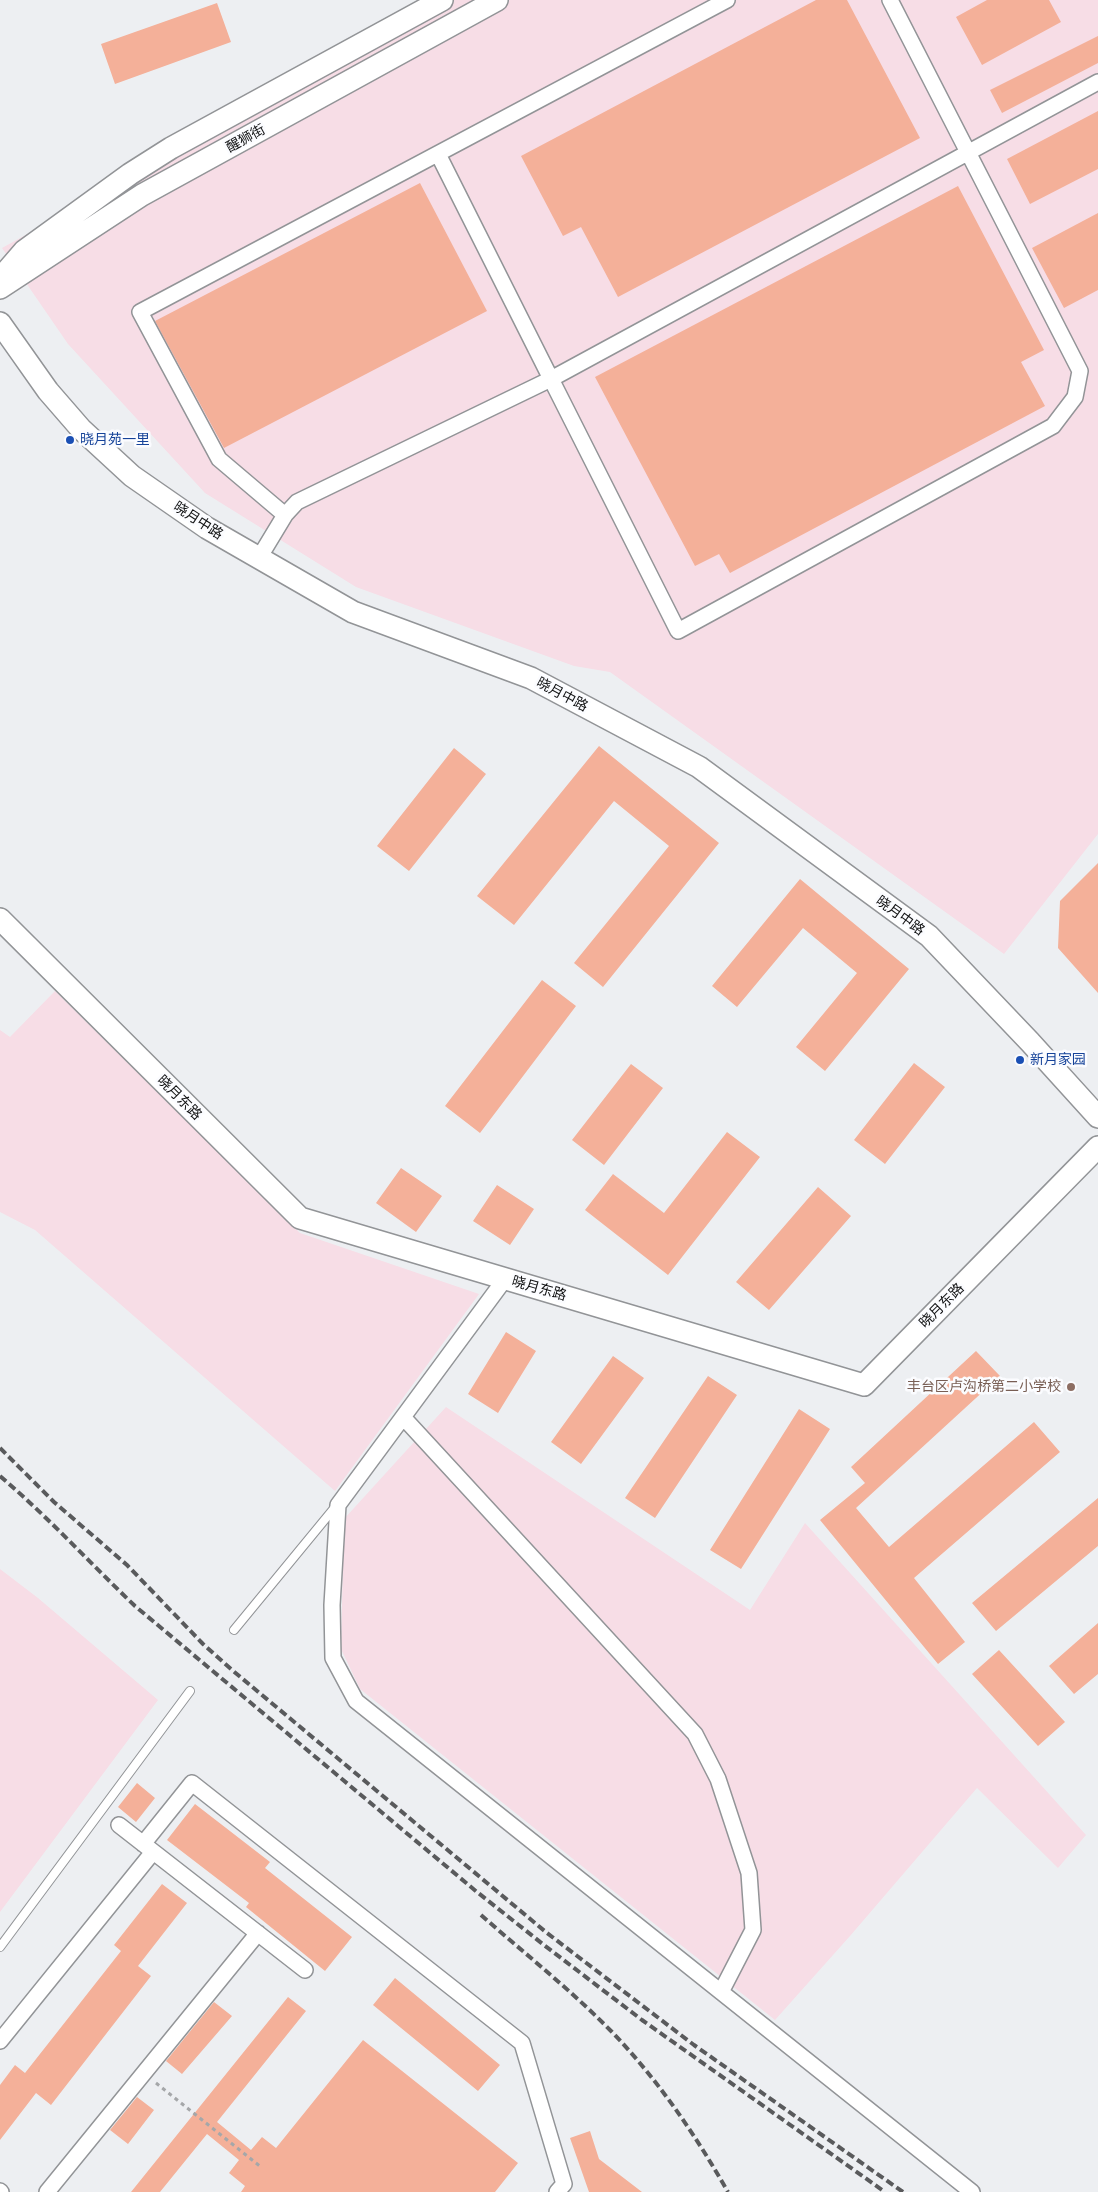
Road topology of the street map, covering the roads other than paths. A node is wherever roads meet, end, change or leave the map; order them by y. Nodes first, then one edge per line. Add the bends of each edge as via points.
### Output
1 (442, 0) edge
2 (498, 0) edge
3 (727, 0) edge
4 (890, 0) edge
5 (1098, 82) edge
6 (968, 153) junction
7 (438, 154) junction
8 (0, 278) edge
9 (0, 288) edge
10 (0, 323) edge
11 (551, 379) junction
12 (285, 515) junction
13 (259, 558) junction
14 (0, 919) edge
15 (1098, 1117) edge
16 (1098, 1147) edge
17 (505, 1279) junction
18 (403, 1417) junction
19 (338, 1505) junction
20 (234, 1630) dead end
21 (190, 1691) dead end
22 (119, 1825) dead end
23 (148, 1848) junction
24 (258, 1934) junction
25 (0, 1947) edge
26 (305, 1970) dead end
27 (721, 1992) junction
28 (0, 2041) edge
29 (48, 2192) edge
30 (557, 2192) edge
31 (972, 2192) edge

1 - 8 street, 醒狮街 via 171,148 24,251
2 - 9 street, 醒狮街 via 142,195
3 - 7 street
4 - 6 street
5 - 6 street
6 - 11 street
6 - 11 street via 1080,371 1075,397 1054,426 678,630
7 - 11 street
7 - 12 street via 140,312 220,459
10 - 13 street, 晓月中路 via 48,392 80,429 132,476 207,528
11 - 12 street via 297,502
12 - 13 street
13 - 15 street, 晓月中路 via 353,612 531,678 699,767 929,936
14 - 17 street, 晓月东路 via 300,1218
16 - 17 street, 晓月东路 via 864,1385
17 - 18 street
18 - 19 street
18 - 27 street via 694,1734 718,1779 749,1873 753,1930
19 - 20 lane
19 - 27 street via 332,1605 333,1658 356,1701
21 - 25 lane
22 - 23 street
23 - 24 street
23 - 28 street
23 - 30 street via 192,1783 522,2043 564,2184
24 - 26 street
24 - 29 street
27 - 31 street

